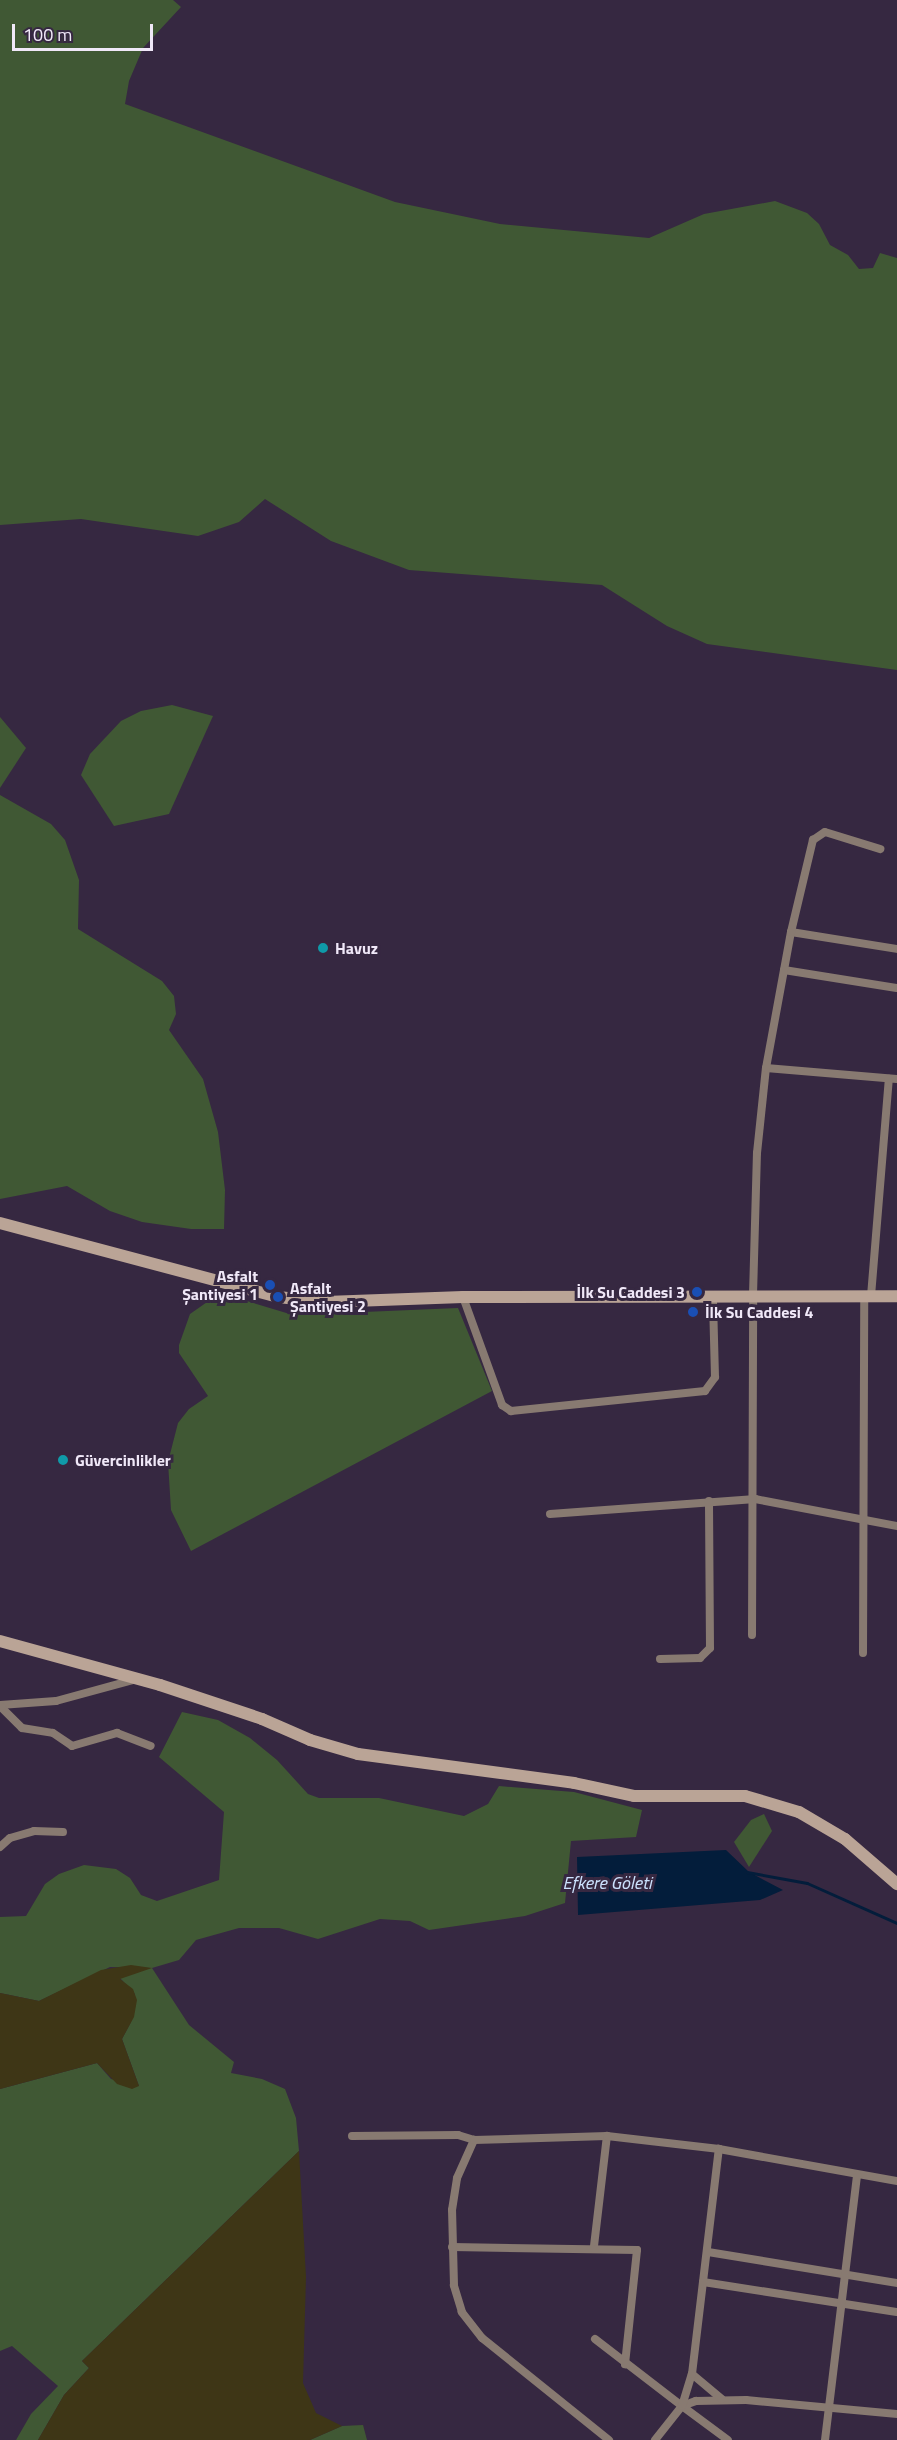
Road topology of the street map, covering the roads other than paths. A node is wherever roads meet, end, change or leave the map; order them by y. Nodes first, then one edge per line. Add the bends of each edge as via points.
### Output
1 (880, 849) dead end
2 (791, 932) junction
3 (897, 949) edge
4 (784, 970) junction
5 (897, 988) edge
6 (766, 1068) junction
7 (893, 1079) edge
8 (0, 1223) edge
9 (753, 1295) junction
10 (897, 1296) edge
11 (463, 1297) junction
12 (867, 1297) junction
13 (713, 1298) junction
14 (755, 1499) junction
15 (709, 1501) junction
16 (550, 1514) dead end
17 (863, 1518) junction
18 (897, 1526) edge
19 (753, 1635) dead end
20 (0, 1641) edge
21 (863, 1653) dead end
22 (660, 1659) dead end
23 (137, 1679) junction
24 (0, 1706) edge
25 (151, 1746) dead end
26 (63, 1832) dead end
27 (0, 1847) edge
28 (897, 1884) edge
29 (352, 2136) dead end
30 (608, 2136) junction
31 (474, 2140) junction
32 (719, 2150) junction
33 (857, 2175) junction
34 (897, 2181) edge
35 (594, 2246) junction
36 (452, 2247) junction
37 (708, 2252) junction
38 (844, 2275) junction
39 (703, 2282) junction
40 (897, 2283) edge
41 (841, 2304) junction
42 (897, 2312) edge
43 (595, 2339) dead end
44 (625, 2364) junction
45 (692, 2374) junction
46 (722, 2399) junction
47 (682, 2406) junction
48 (829, 2408) junction
49 (897, 2414) edge
50 (609, 2440) edge
51 (655, 2440) edge
52 (728, 2440) edge
53 (825, 2440) edge

1 - 2 street via 825,832 818,834 813,840
2 - 3 street
2 - 4 street
4 - 5 street
4 - 6 street
6 - 7 street
6 - 9 street via 757,1153
7 - 12 street
8 - 11 street via 278,1297 375,1302
9 - 12 street
9 - 13 street
9 - 14 street
10 - 12 street
11 - 13 street
11 - 13 street via 501,1405 511,1411 705,1391 715,1377
12 - 17 street
14 - 15 street
14 - 17 street
14 - 19 street
15 - 16 street
15 - 22 street via 710,1648 700,1658
17 - 18 street
17 - 21 street
20 - 23 street
23 - 24 street via 56,1701
23 - 28 street via 358,1754 574,1783 634,1796 745,1796 804,1815 845,1839
24 - 25 street via 22,1728 53,1733 72,1746 117,1733
26 - 27 street via 34,1831 10,1838
29 - 31 street via 458,2135
30 - 31 street
30 - 32 street
30 - 35 street
31 - 36 street via 457,2178
32 - 33 street
32 - 37 street
33 - 34 street
33 - 38 street
35 - 36 street
35 - 44 street via 637,2250
36 - 50 street via 456,2296 474,2330
37 - 38 street
37 - 39 street
38 - 40 street
38 - 41 street
39 - 41 street
39 - 45 street
41 - 42 street
41 - 48 street
43 - 44 street
44 - 47 street
45 - 46 street
45 - 47 street
46 - 47 street
46 - 48 street
47 - 51 street
47 - 52 street
48 - 49 street
48 - 53 street

